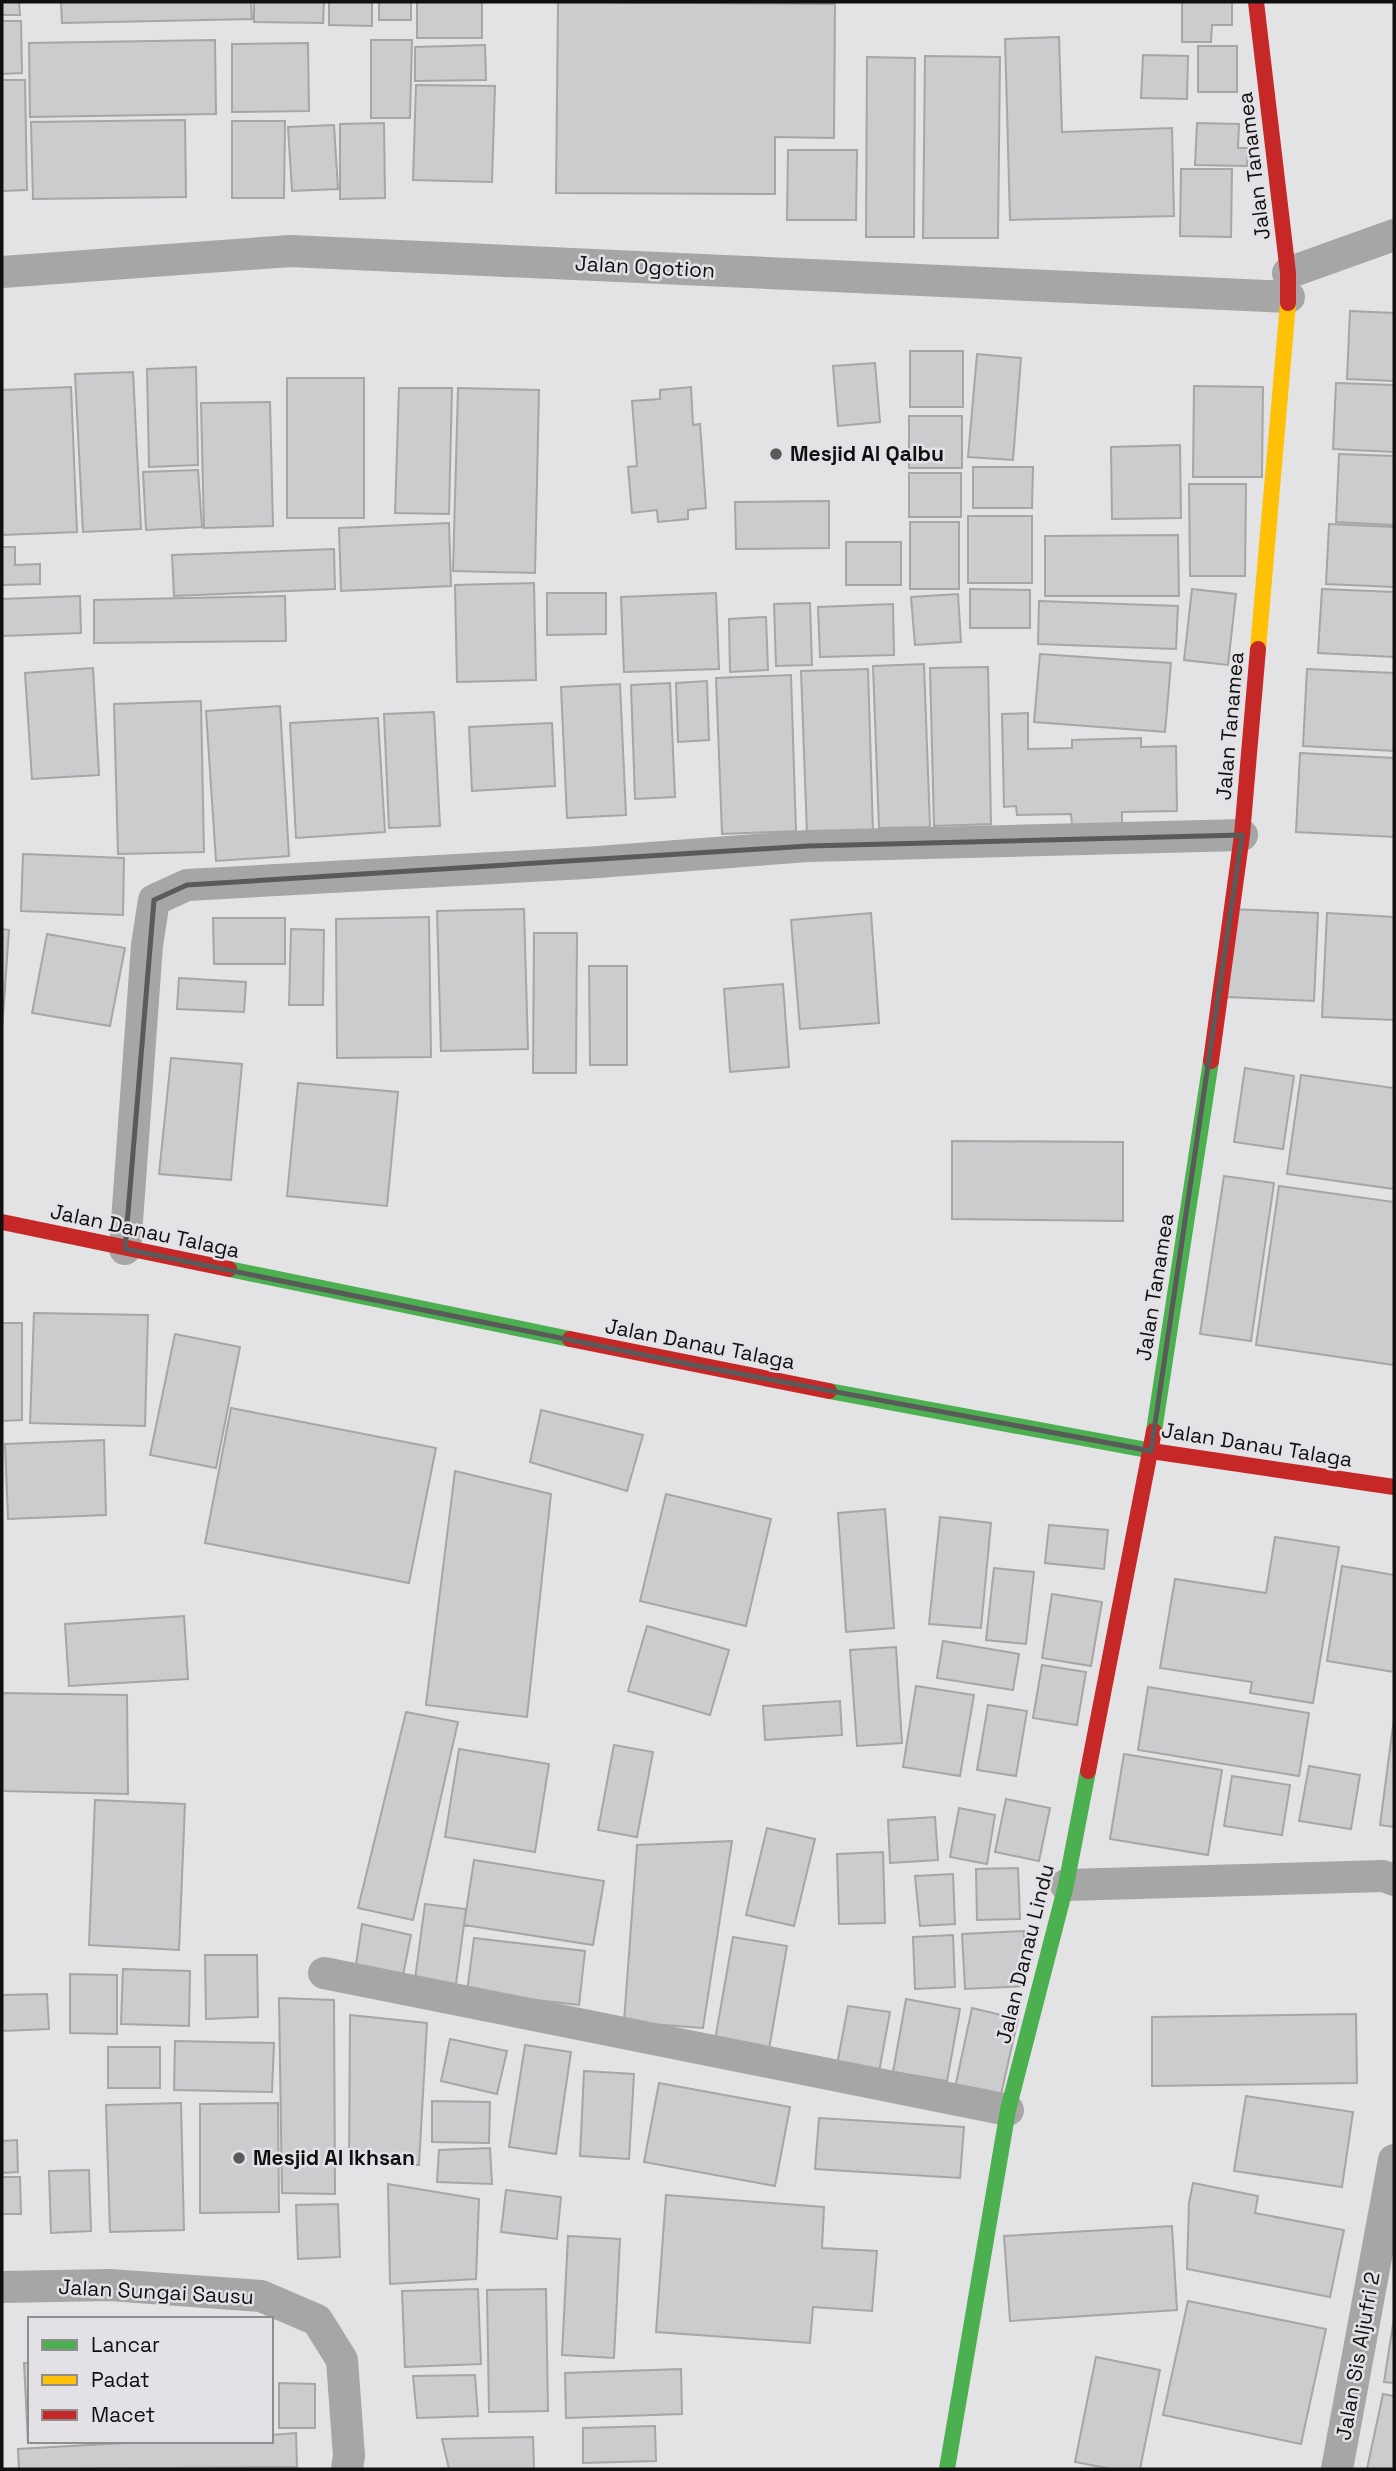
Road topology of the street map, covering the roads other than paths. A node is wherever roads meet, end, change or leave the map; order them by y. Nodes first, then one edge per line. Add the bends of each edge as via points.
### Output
1 (1256, 2) edge
2 (1394, 235) edge
3 (2, 272) edge
4 (1289, 285) junction
5 (1242, 835) junction
6 (2, 1222) edge
7 (125, 1249) junction
8 (1151, 1451) junction
9 (1394, 1488) edge
10 (1394, 1880) edge
11 (1066, 1885) junction
12 (324, 1973) dead end
13 (1007, 2110) junction
14 (1394, 2160) edge
15 (1384, 2268) edge
16 (2, 2287) edge
17 (347, 2469) edge
18 (947, 2469) edge
19 (1337, 2469) edge

1 - 4 street, Jalan Tanamea
2 - 4 street
3 - 4 street, Jalan Ogotion via 290,251
4 - 5 street, Jalan Tanamea
5 - 7 street via 808,846 187,885 153,900
5 - 8 street, Jalan Tanamea
6 - 7 street, Jalan Danau Talaga
7 - 8 street, Jalan Danau Talaga via 693,1366
8 - 9 street, Jalan Danau Talaga
8 - 11 street, Jalan Danau Lindu
10 - 11 street via 1383,1876
11 - 13 street, Jalan Danau Lindu
12 - 13 street
13 - 18 street, Jalan Danau Lindu
14 - 15 street, Jalan Sis Aljufri 2
15 - 19 street, Jalan Sis Aljufri 2
16 - 17 street, Jalan Sungai Sausu via 110,2285 261,2296 317,2320 342,2360

